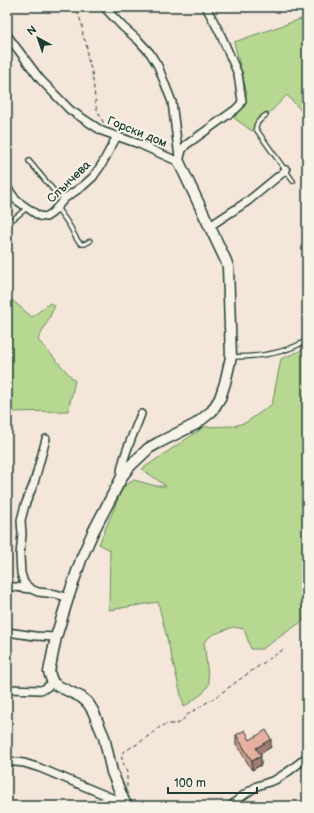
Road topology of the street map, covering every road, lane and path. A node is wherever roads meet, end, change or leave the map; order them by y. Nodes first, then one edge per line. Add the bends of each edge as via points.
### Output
1 (84, 7) edge
2 (104, 7) edge
3 (206, 7) edge
4 (7, 35) edge
5 (266, 115) dead end
6 (109, 133) junction
7 (117, 136) junction
8 (29, 161) dead end
9 (179, 162) junction
10 (286, 170) junction
11 (294, 181) dead end
12 (7, 187) edge
13 (66, 198) junction
14 (27, 208) junction
15 (56, 208) junction
16 (7, 224) edge
17 (210, 226) junction
18 (90, 241) dead end
19 (307, 340) edge
20 (231, 357) junction
21 (141, 414) dead end
22 (46, 439) dead end
23 (121, 478) junction
24 (7, 586) edge
25 (30, 589) junction
26 (68, 598) junction
27 (7, 632) edge
28 (56, 637) junction
29 (284, 649) dead end
30 (54, 683) junction
31 (7, 689) edge
32 (307, 757) edge
33 (7, 761) edge
34 (112, 798) junction
35 (126, 799) edge
36 (93, 806) edge
37 (231, 806) edge

1 - 6 path via 78,13 86,42 86,57 92,72 96,107
2 - 9 street via 150,53 158,66 172,102
3 - 9 street via 238,74 242,101 236,109 186,145
4 - 6 street, Горски дом via 40,78 70,110
5 - 10 lane via 256,124 256,129
6 - 7 street, Горски дом
7 - 9 street, Горски дом
7 - 13 street, Слънчева via 93,177
8 - 13 lane via 55,192
9 - 17 street
10 - 11 lane
10 - 17 street via 248,201
12 - 14 street, Слънчева via 16,200
13 - 15 street, Слънчева
14 - 15 street, Слънчева via 39,216 46,217
14 - 16 lane
15 - 18 lane via 72,229 78,242 85,244
17 - 20 street via 228,267
19 - 20 lane via 290,349 267,355
20 - 23 street via 220,398 212,411 196,424 149,448
21 - 23 street via 129,443
22 - 25 street via 21,520 21,573 24,583
23 - 26 street via 93,532
24 - 25 street
25 - 26 street
26 - 28 street
27 - 28 street
28 - 30 street via 49,672
29 - 35 path via 187,715 181,722 160,727 123,752 122,760 127,772
30 - 31 street via 40,690
30 - 35 street via 81,697 93,710 104,738 112,772
32 - 37 street via 275,780 257,786 241,796
33 - 34 street via 40,768
34 - 35 street
34 - 36 street

